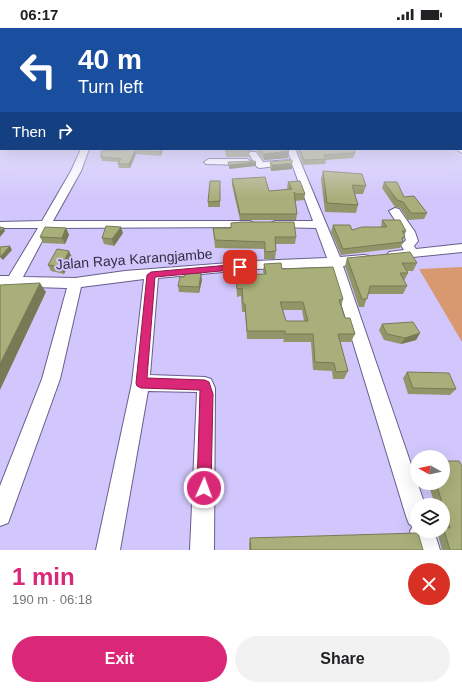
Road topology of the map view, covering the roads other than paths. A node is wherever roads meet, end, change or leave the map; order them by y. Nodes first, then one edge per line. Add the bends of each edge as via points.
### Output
1 (86, 150) edge
2 (293, 155) edge
3 (209, 162) dead end
4 (395, 211) dead end
5 (0, 225) edge
6 (44, 225) junction
7 (321, 225) junction
8 (462, 248) edge
9 (412, 253) junction
10 (335, 262) junction
11 (151, 275) junction
12 (14, 280) junction
13 (0, 281) edge
14 (75, 283) junction
15 (141, 383) junction
16 (411, 498) edge
17 (0, 515) edge
18 (424, 538) edge
19 (108, 550) edge
20 (202, 550) edge
21 (428, 550) edge

1 - 6 street
2 - 3 street via 260,165 255,157
2 - 7 street
4 - 9 street via 409,232 412,241 407,245
5 - 6 street
6 - 7 street
6 - 12 street
7 - 10 street
8 - 9 street, Jalan Raya Karangjambe
9 - 10 street, Jalan Raya Karangjambe
10 - 11 street, Jalan Raya Karangjambe via 255,265
10 - 16 street
11 - 14 street, Jalan Raya Karangjambe
11 - 15 street
12 - 13 street, Jalan Raya Karangjambe
12 - 14 street, Jalan Raya Karangjambe
14 - 17 street via 51,379
15 - 19 street
15 - 20 street via 205,385
18 - 21 street

